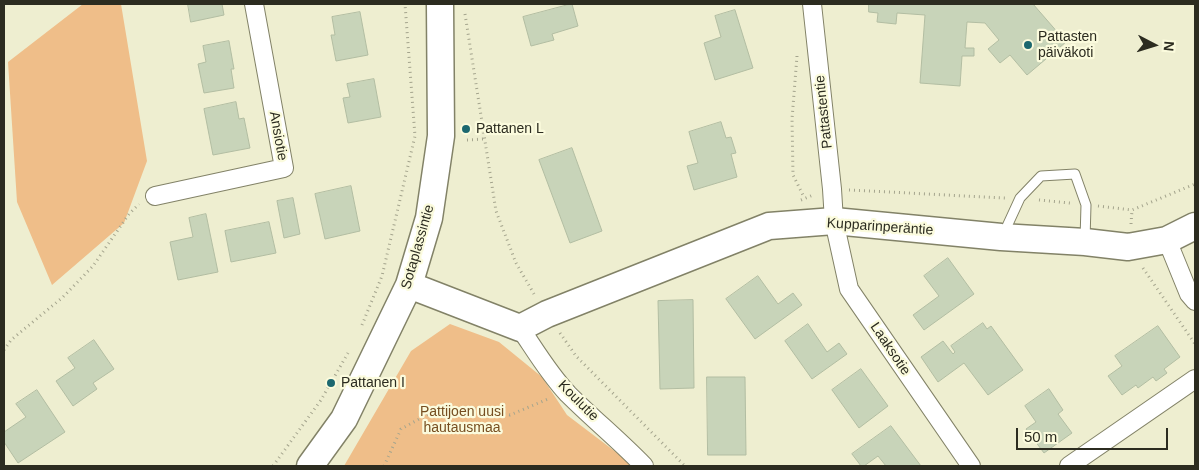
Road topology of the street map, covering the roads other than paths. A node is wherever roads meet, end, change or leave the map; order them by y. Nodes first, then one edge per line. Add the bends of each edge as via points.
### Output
1 (254, 4) edge
2 (440, 4) edge
3 (812, 4) edge
4 (154, 196) road end
5 (834, 221) junction
6 (1195, 226) edge
7 (1001, 237) junction
8 (1167, 240) junction
9 (1085, 242) junction
10 (409, 285) junction
11 (1195, 302) edge
12 (520, 328) junction
13 (1195, 379) edge
14 (310, 466) edge
15 (644, 466) edge
16 (971, 466) edge
17 (1069, 466) edge

1 - 4 street, Ansiotie via 284,168
2 - 10 street, Sotaplassintie via 441,136 429,218
3 - 5 street, Pattastentie
5 - 7 street, Kupparinperäntie
5 - 12 street, Kupparinperäntie via 770,226 547,314
5 - 16 street, Laaksotie via 849,289
6 - 8 street, Kupparinperäntie
7 - 9 street, Kupparinperäntie
7 - 9 lane via 1020,198 1041,176 1074,174 1086,205
8 - 9 street, Kupparinperäntie via 1128,246
8 - 11 street
10 - 12 street
10 - 14 street, Sotaplassintie via 344,419
12 - 15 street, Koulutie via 568,393
13 - 17 street

